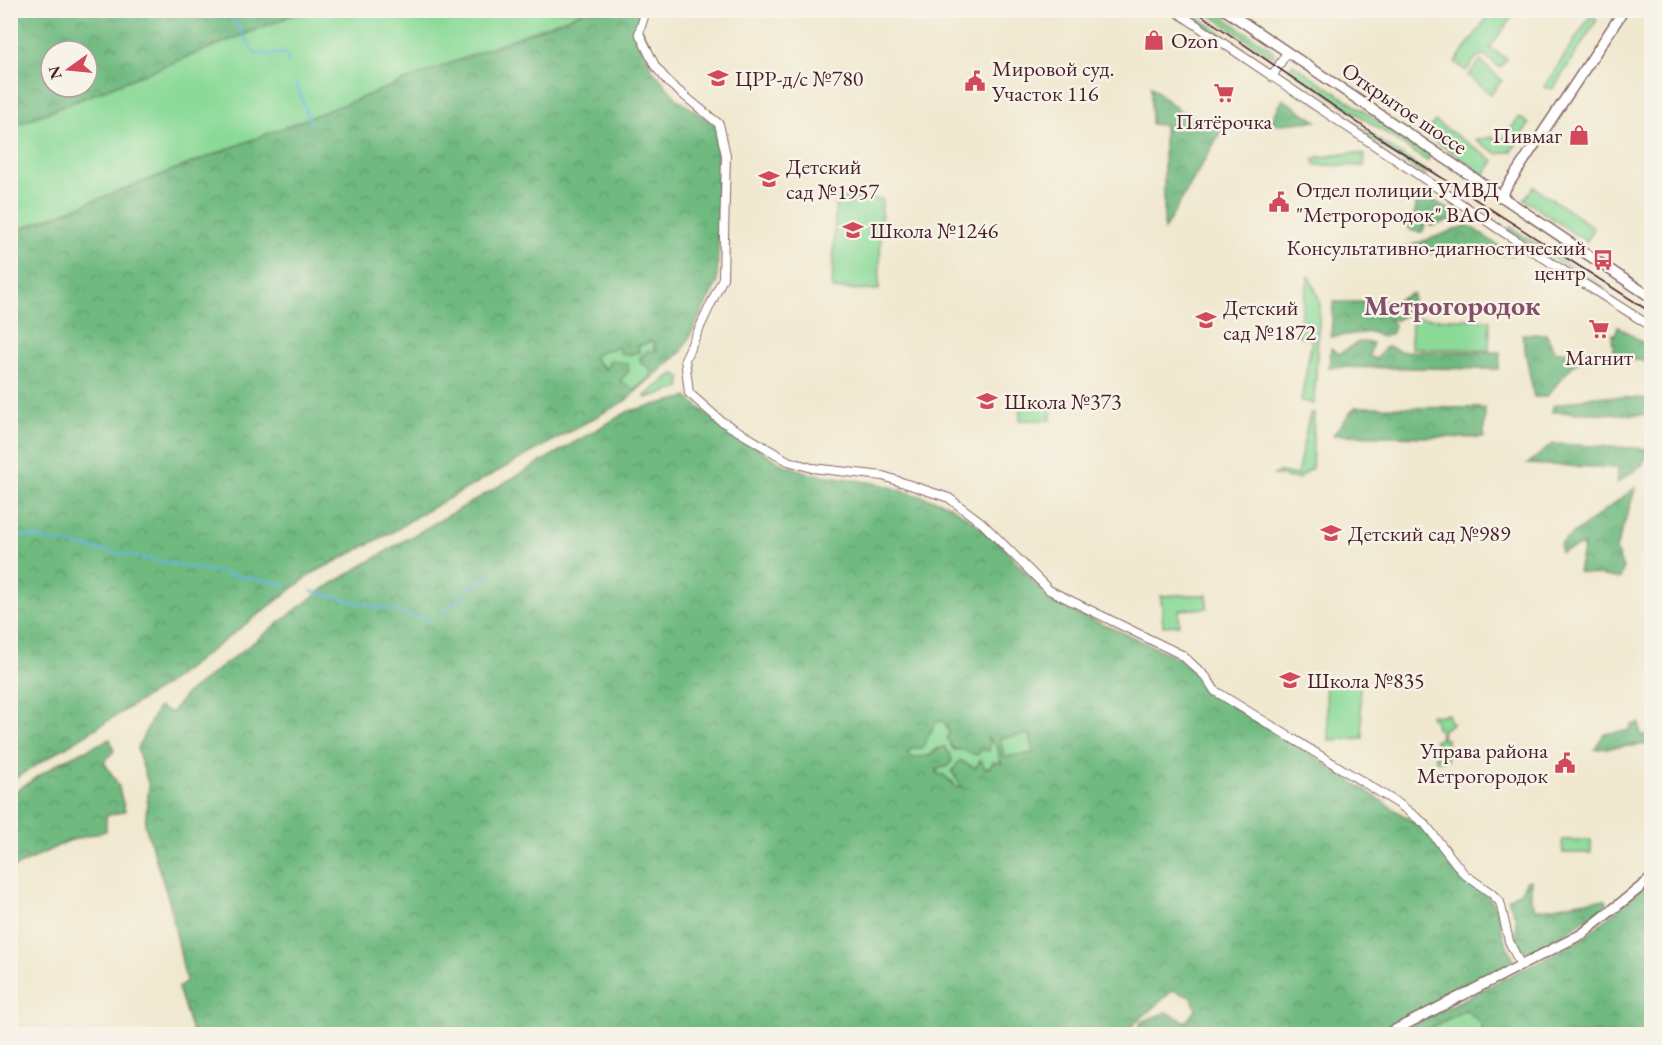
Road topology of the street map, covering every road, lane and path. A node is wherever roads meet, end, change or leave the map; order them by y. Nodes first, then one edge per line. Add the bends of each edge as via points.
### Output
1 (646, 10) edge
2 (1174, 10) edge
3 (1225, 10) edge
4 (1624, 10) edge
5 (1287, 52) junction
6 (1272, 77) junction
7 (1500, 197) junction
8 (1652, 298) edge
9 (1652, 327) edge
10 (1652, 878) edge
11 (1521, 966) junction
12 (1387, 1035) edge

1 - 11 street via 639,33 656,66 677,91 719,124 726,155 723,278 685,359 689,393 721,421 788,461 812,468 883,476 949,498 982,523 1049,590 1182,655 1215,691 1399,804 1425,824 1464,874 1500,902 1509,940
2 - 6 street
3 - 5 street, Открытое шоссе
4 - 7 street
5 - 6 street
5 - 7 street, Открытое шоссе
6 - 9 street
7 - 8 street, Открытое шоссе
10 - 11 street via 1582,934
11 - 12 street

